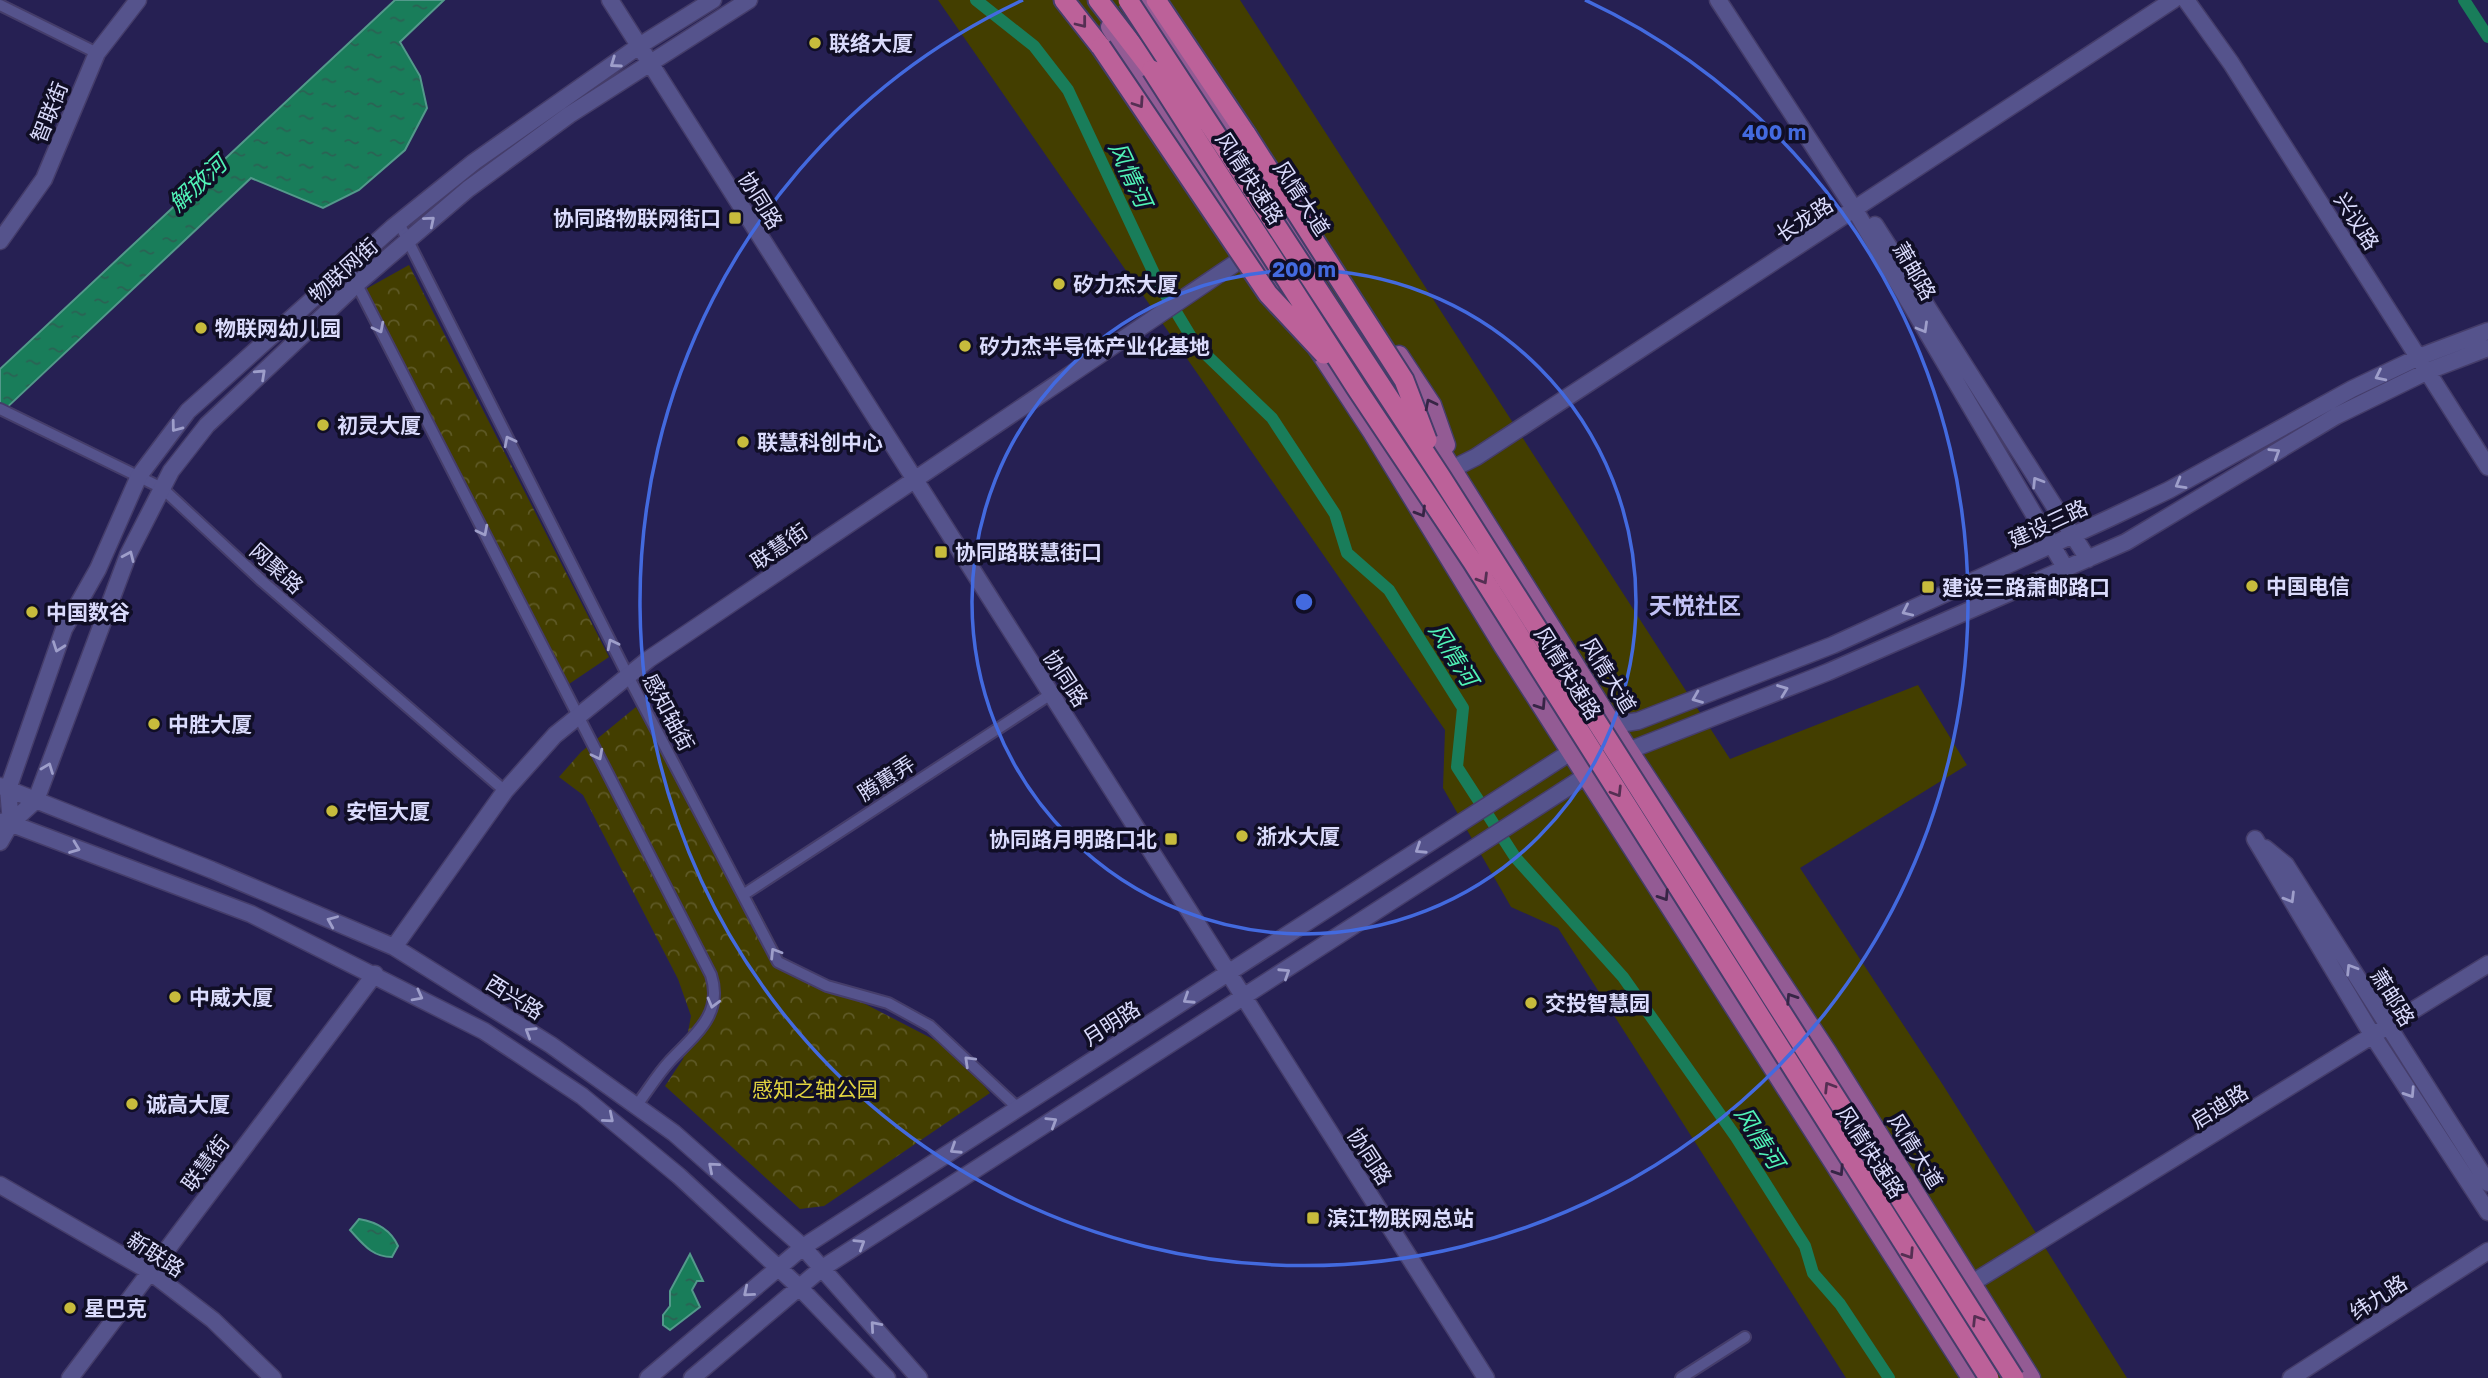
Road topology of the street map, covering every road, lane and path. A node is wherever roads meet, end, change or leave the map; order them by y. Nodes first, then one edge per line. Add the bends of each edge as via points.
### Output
1 (138, 0) edge
2 (610, 0) edge
3 (713, 0) edge
4 (749, 0) edge
5 (1064, 0) edge
6 (1096, 0) edge
7 (1128, 0) edge
8 (1142, 0) edge
9 (1156, 0) edge
10 (1166, 0) edge
11 (1718, 0) edge
12 (1729, 0) edge
13 (2173, 0) edge
14 (2186, 0) edge
15 (0, 5) edge
16 (639, 46) junction
17 (97, 53) junction
18 (649, 62) junction
19 (1859, 208) junction
20 (399, 223) junction
21 (407, 240) junction
22 (0, 241) edge
23 (1254, 251) junction
24 (348, 267) junction
25 (357, 285) junction
26 (2488, 331) edge
27 (2488, 348) edge
28 (2423, 364) junction
29 (1357, 389) junction
30 (0, 409) edge
31 (2488, 467) edge
32 (1447, 472) junction
33 (139, 476) junction
34 (914, 480) junction
35 (162, 488) junction
36 (2071, 536) junction
37 (2050, 545) junction
38 (2088, 559) junction
39 (2066, 569) junction
40 (628, 676) junction
41 (1051, 694) junction
42 (578, 716) junction
43 (1613, 725) junction
44 (1628, 748) junction
45 (1572, 752) junction
46 (1587, 776) junction
47 (4, 788) edge
48 (505, 791) junction
49 (36, 800) junction
50 (5, 821) edge
51 (2255, 839) dead end
52 (0, 842) edge
53 (743, 895) junction
54 (394, 947) junction
55 (2488, 964) edge
56 (1229, 973) junction
57 (375, 974) junction
58 (1244, 999) junction
59 (2380, 1032) junction
60 (636, 1106) junction
61 (1018, 1108) junction
62 (2488, 1183) edge
63 (0, 1185) edge
64 (2488, 1212) edge
65 (803, 1247) junction
66 (2488, 1251) edge
67 (777, 1268) junction
68 (821, 1269) junction
69 (149, 1271) junction
70 (1972, 1283) junction
71 (799, 1287) junction
72 (1745, 1337) dead end
73 (70, 1378) edge
74 (274, 1378) edge
75 (648, 1378) edge
76 (692, 1378) edge
77 (887, 1378) edge
78 (919, 1378) edge
79 (1486, 1378) edge
80 (1681, 1378) edge
81 (1971, 1378) edge
82 (1989, 1378) edge
83 (2014, 1378) edge
84 (2031, 1378) edge
85 (2291, 1378) edge

1 - 17 street, 智联街
2 - 16 street, 协同路
3 - 16 street, 物联网街
4 - 18 street, 物联网街
5 -> 29 highway, bridge via 1101,47 1268,294
6 - 23 main road
6 - 29 highway, 风情快速路, bridge via 1152,70
7 - 32 highway, 风情快速路, bridge
8 - 32 main road, 风情大道
9 - 32 highway, bridge via 1404,380
32 -> 10 main road via 1432,405
11 - 19 street, 萧邮路
12 - 19 street, 萧邮路
13 - 19 street, 长龙路
14 - 28 street, 兴议路
15 - 17 street
16 - 18 street, 协同路
16 -> 20 street, 物联网街 via 474,162
17 - 22 street, 智联街 via 44,179
21 -> 18 street, 物联网街 via 468,189
18 - 34 street, 协同路
19 - 32 street, 长龙路
36 -> 19 street, 萧邮路
19 -> 37 street, 萧邮路
20 - 21 street, 感知轴街
20 - 24 street, 物联网街
21 - 25 street, 物联网街
40 -> 21 street, 感知轴街
23 - 34 street, 联慧街
23 -> 45 main road
24 - 25 street
24 -> 33 street, 物联网街 via 188,411
35 -> 25 street, 物联网街 via 207,425
25 -> 42 street
26 - 28 street, 建设三路
27 - 28 street, 建设三路
28 - 31 street, 兴议路
28 -> 36 street, 建设三路 via 2341,395 2169,490
38 -> 28 street, 建设三路 via 2180,512
29 -> 82 highway, 风情快速路, bridge via 1472,561
30 - 33 street, 网聚路
32 - 43 main road, 风情大道
83 -> 32 highway, 风情快速路, bridge
33 - 35 street, 网聚路
33 -> 47 street, 物联网街 via 98,569 64,629
34 - 40 street, 联慧街
34 - 41 street, 协同路
35 - 48 street, 网聚路
49 -> 35 street, 物联网街 via 128,555
36 - 37 street, 建设三路
36 - 38 street, 萧邮路
37 - 39 street, 萧邮路
37 -> 43 street, 建设三路 via 1833,645 1638,721
38 - 39 street, 建设三路
44 -> 39 street, 建设三路 via 1828,673
40 - 42 street, 联慧街
40 - 53 street, 感知轴街
41 - 53 street, 腾蕙弄
41 - 56 street, 协同路
42 - 48 street, 联慧街
42 -> 60 street via 716,990 702,1029 668,1063
43 - 44 main road, 风情大道
43 - 45 street, 月明路
44 - 46 street
70 -> 44 main road, 风情大道
45 - 46 main road
45 -> 56 street, 月明路
58 -> 46 street
46 -> 81 main road
47 - 49 street, 西兴路
47 - 50 street, 物联网街
48 - 54 street, 联慧街
49 - 50 street, 物联网街
54 -> 49 street, 西兴路
50 - 52 street, 物联网街
50 -> 57 street via 251,915
51 - 59 street
61 -> 53 street, 感知轴街 via 930,1026 888,1003 808,979 778,962
60 -> 54 street, 西兴路 via 551,1045
55 - 59 street, 启迪路
56 - 58 street, 协同路
56 -> 61 street, 月明路
57 -> 67 street via 484,1031 582,1096 679,1176
57 - 69 street, 联慧街
68 -> 58 street
58 - 79 street, 协同路
59 - 62 street, 萧邮路
59 -> 64 street
59 - 70 street, 启迪路
65 -> 60 street, 西兴路 via 674,1133
61 -> 65 street, 月明路
63 - 69 street, 新联路
65 - 67 street, 月明路
65 - 68 street, 西兴路
66 - 85 street, 纬九路
67 - 71 street
67 -> 75 street, 月明路
68 - 71 street
78 -> 68 street, 西兴路
69 - 73 street, 联慧街
69 - 74 street, 新联路 via 213,1320
70 - 84 main road, 风情大道
71 - 76 street
71 - 77 street
72 - 80 street

